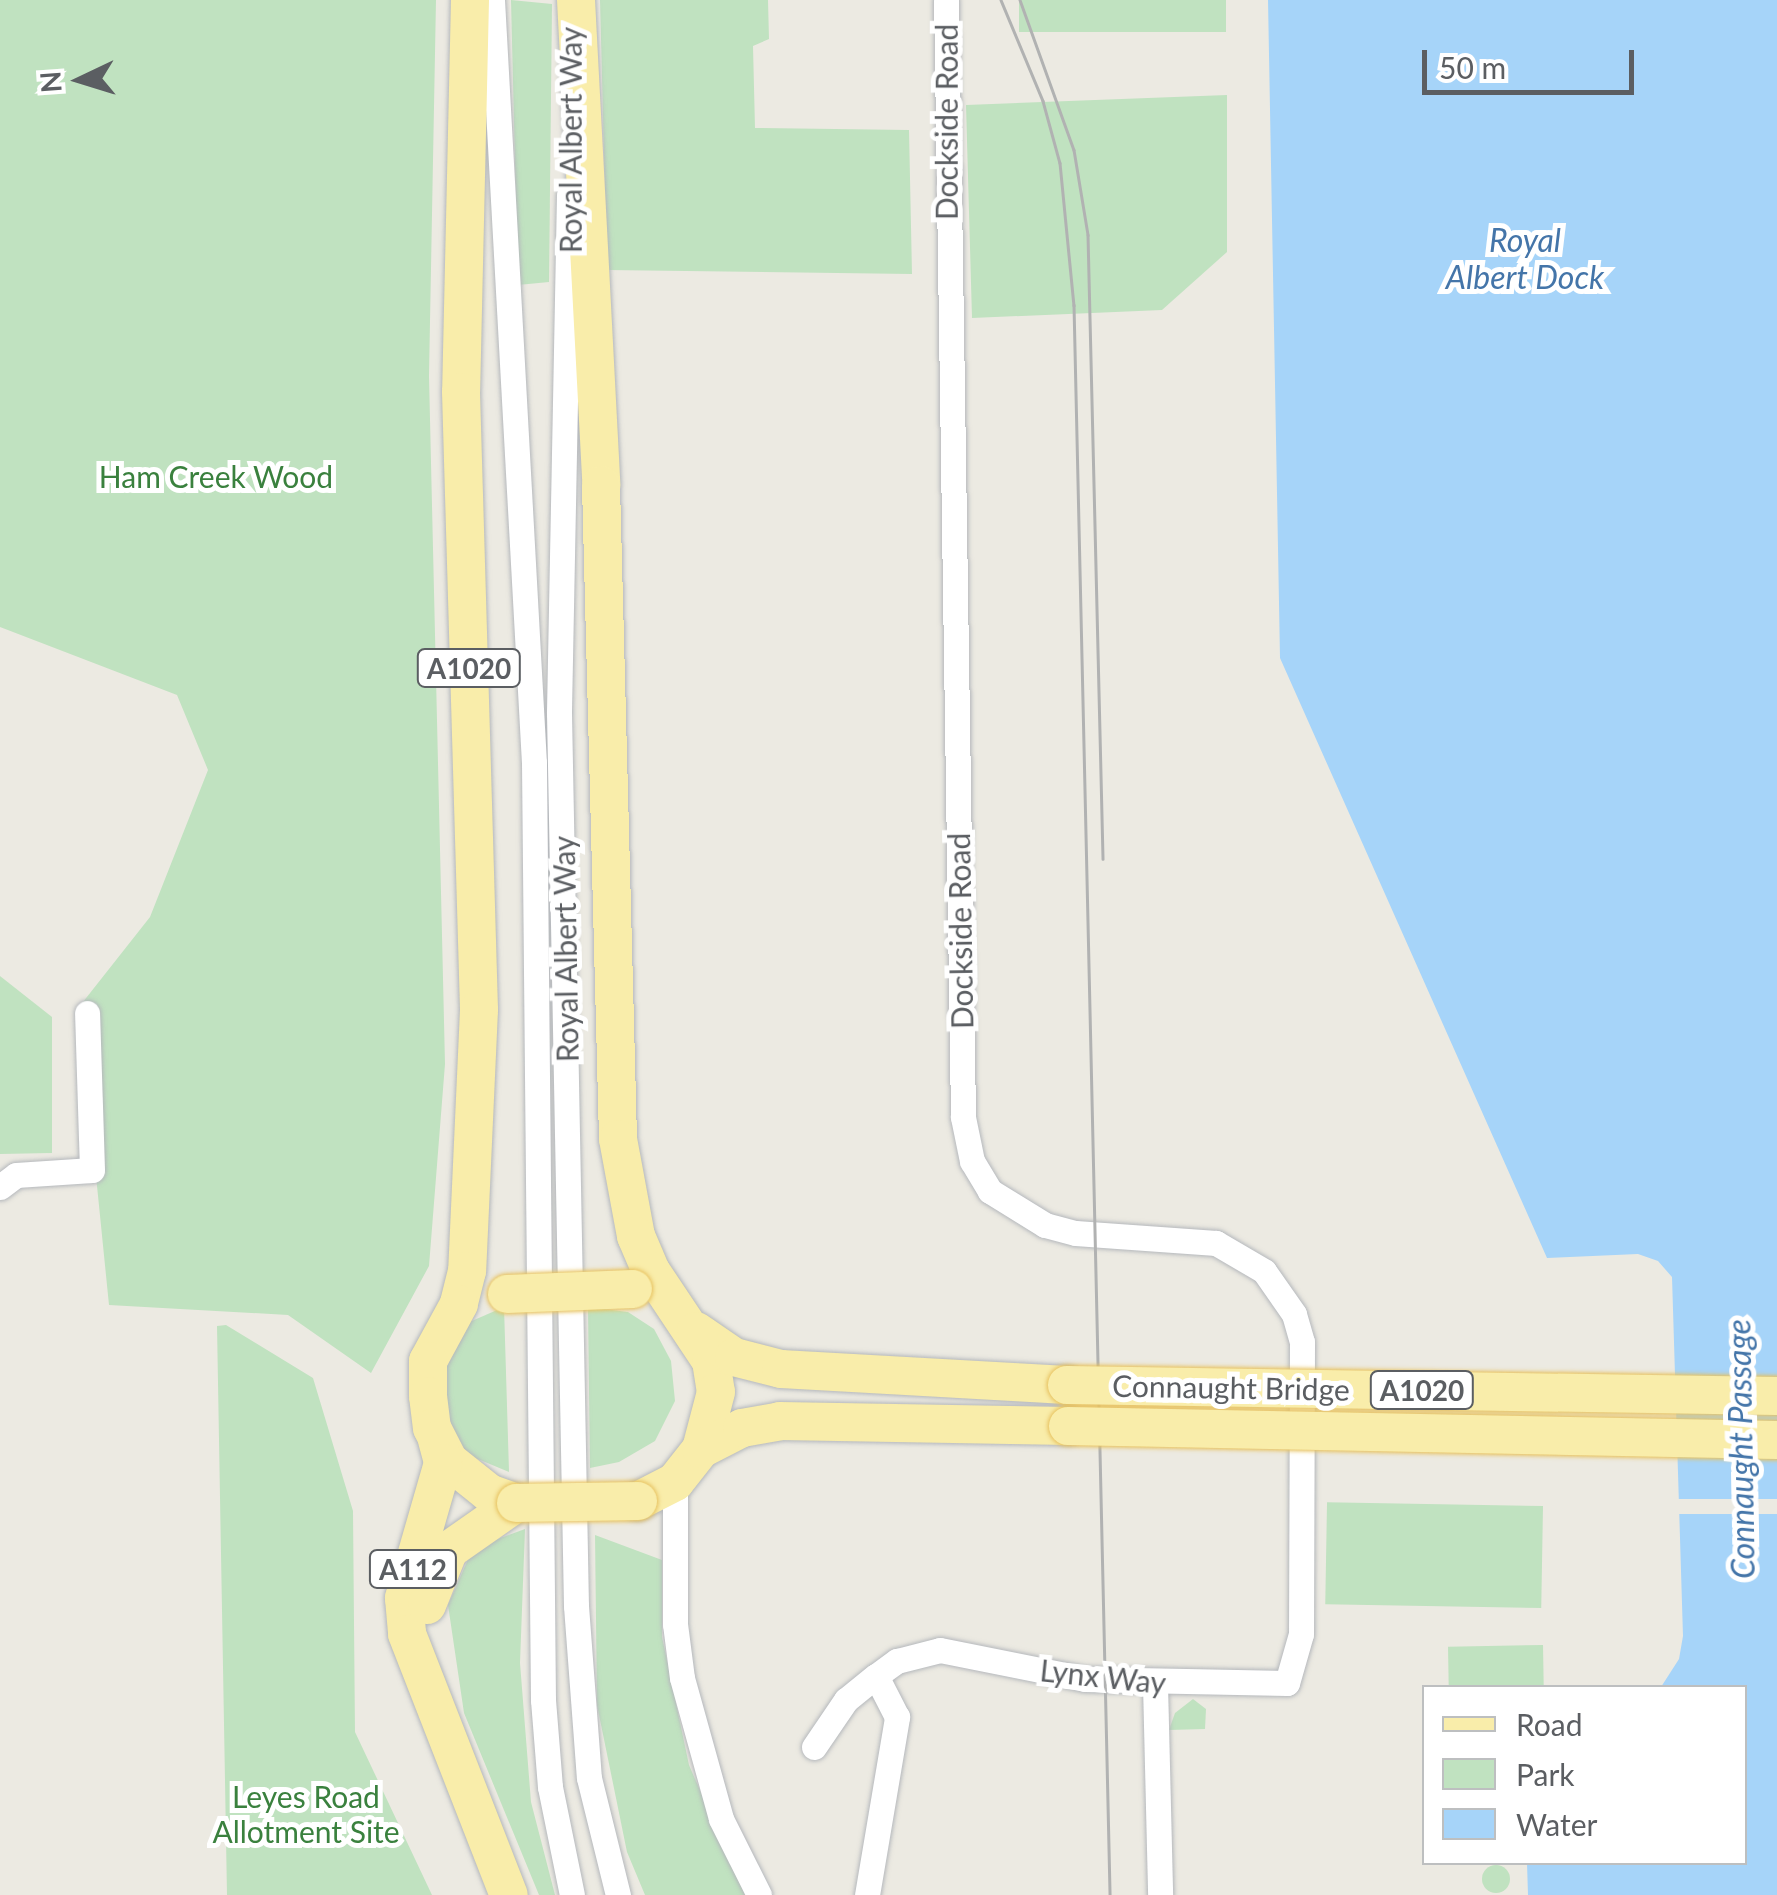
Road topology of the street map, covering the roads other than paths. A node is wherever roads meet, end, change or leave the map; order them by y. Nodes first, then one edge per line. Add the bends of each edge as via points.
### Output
1 (470, 0) edge
2 (492, 0) edge
3 (574, 0) edge
4 (946, 0) edge
5 (87, 1013) dead end
6 (0, 1187) edge
7 (672, 1301) junction
8 (444, 1330) junction
9 (696, 1331) junction
10 (1777, 1396) edge
11 (432, 1428) junction
12 (1777, 1440) edge
13 (701, 1449) junction
14 (675, 1482) junction
15 (516, 1503) junction
16 (1301, 1634) joint
17 (876, 1676) junction
18 (1155, 1684) junction
19 (439, 1706) junction
20 (814, 1747) dead end
21 (509, 1895) edge
22 (572, 1895) edge
23 (618, 1895) edge
24 (759, 1895) edge
25 (867, 1895) edge
26 (1160, 1895) edge

1 - 8 main road, A1020 via 461,392 479,1010 467,1270
2 - 22 street, Royal Albert Way via 534,763 543,1700 550,1788
3 - 7 main road, Royal Albert Way / A1020 via 602,504 618,1139 636,1236
3 - 23 street, Royal Albert Way via 559,713 576,1606 588,1778
4 - 16 street, Dockside Road via 963,1116 972,1160 990,1190 1045,1224 1074,1233 1216,1243 1264,1271 1274,1285 1294,1314 1302,1342
5 - 6 street via 92,1170 16,1176
7 - 8 main road, bridge via 633,1289 507,1294 475,1306
7 - 9 main road, A1020
8 - 11 main road, A1020 via 428,1361
9 - 10 main road, Connaught Bridge / A1020, bridge via 734,1357 781,1369 1067,1385
9 - 13 main road, A1020 via 716,1392
11 - 15 main road via 462,1472
11 - 19 main road, A112 via 442,1453 441,1478 404,1598 416,1667
12 - 13 main road, Connaught Bridge / A1020, bridge via 780,1421 742,1428
13 - 14 main road, A1020
14 - 15 main road, A1020, bridge via 638,1501
14 - 24 street via 675,1624 682,1678 720,1819
15 - 19 main road, A112 via 448,1550 432,1585 427,1624
16 - 18 street, Lynx Way via 1287,1683
17 - 18 street, Lynx Way via 897,1661 940,1650 1085,1680
17 - 20 street, Lynx Way via 846,1700
17 - 25 street via 896,1717
18 - 26 street
19 - 21 main road, A112

